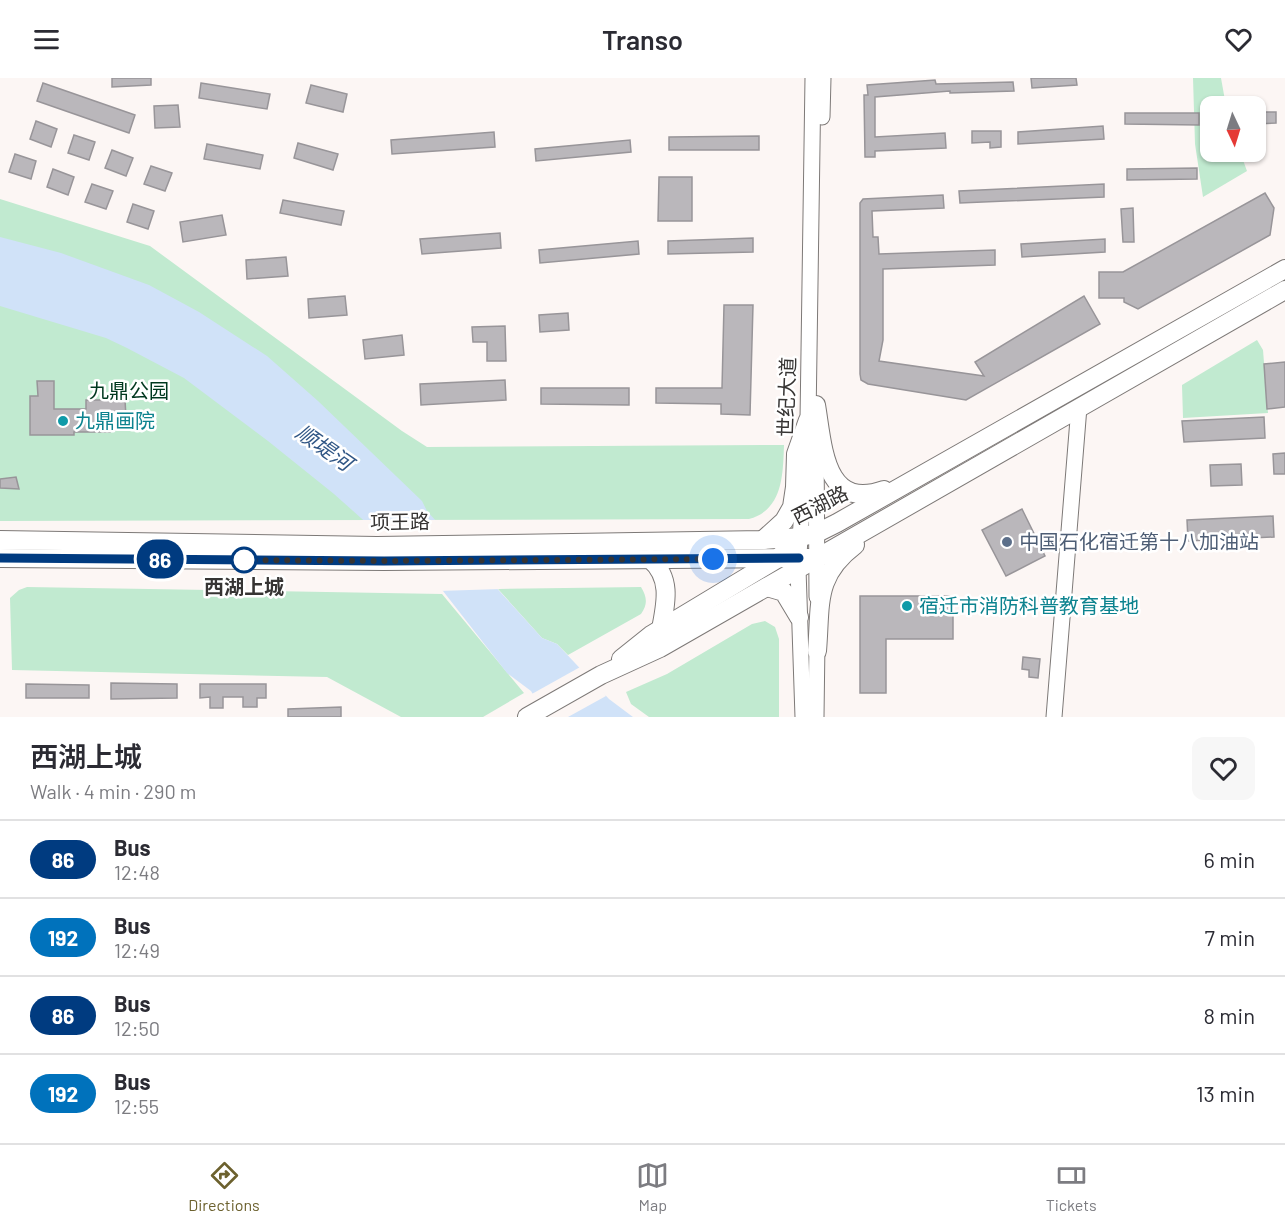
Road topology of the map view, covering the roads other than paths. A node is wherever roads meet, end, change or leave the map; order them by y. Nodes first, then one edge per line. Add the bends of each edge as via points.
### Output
1 (813, 78) edge
2 (824, 78) edge
3 (1285, 269) edge
4 (1285, 290) edge
5 (1079, 407) junction
6 (812, 413) junction
7 (943, 462) junction
8 (946, 484) junction
9 (809, 535) junction
10 (0, 540) edge
11 (763, 540) junction
12 (381, 554) junction
13 (0, 558) edge
14 (818, 558) junction
15 (650, 559) junction
16 (777, 559) junction
17 (798, 563) junction
18 (767, 586) junction
19 (799, 617) junction
20 (662, 628) junction
21 (817, 651) junction
22 (601, 675) junction
23 (527, 717) edge
24 (803, 717) edge
25 (816, 717) edge
26 (1054, 717) edge

1 - 6 street, 世纪大道
2 - 6 street, 世纪大道
3 - 7 main road, 西湖路
4 - 5 main road
5 - 8 main road
5 - 26 street
6 - 7 main road via 826,465 844,489 854,493 882,491
6 - 9 street, 世纪大道
6 - 11 main road via 796,454 792,507 784,521
7 - 9 main road, 西湖路
8 - 14 main road
8 - 21 main road via 833,565 822,591
9 - 11 main road, 项王路
9 - 14 street, 世纪大道
9 - 16 main road, 西湖路
9 - 17 street, 世纪大道
10 - 12 main road, 项王路
11 - 12 main road, 项王路 via 471,544
12 - 13 main road, 项王路
12 - 15 main road, 项王路 via 480,561
14 - 17 main road, 西湖路
14 - 21 street, 世纪大道
15 - 16 main road, 项王路
15 - 20 main road via 660,567 666,593
16 - 17 main road, 项王路
16 - 20 main road, 西湖路
17 - 18 main road, 西湖路
17 - 19 street, 世纪大道
18 - 19 main road via 784,592
18 - 22 main road, 西湖路 via 660,648
19 - 24 street, 世纪大道
20 - 22 main road, 西湖路
21 - 25 street, 世纪大道
22 - 23 main road

